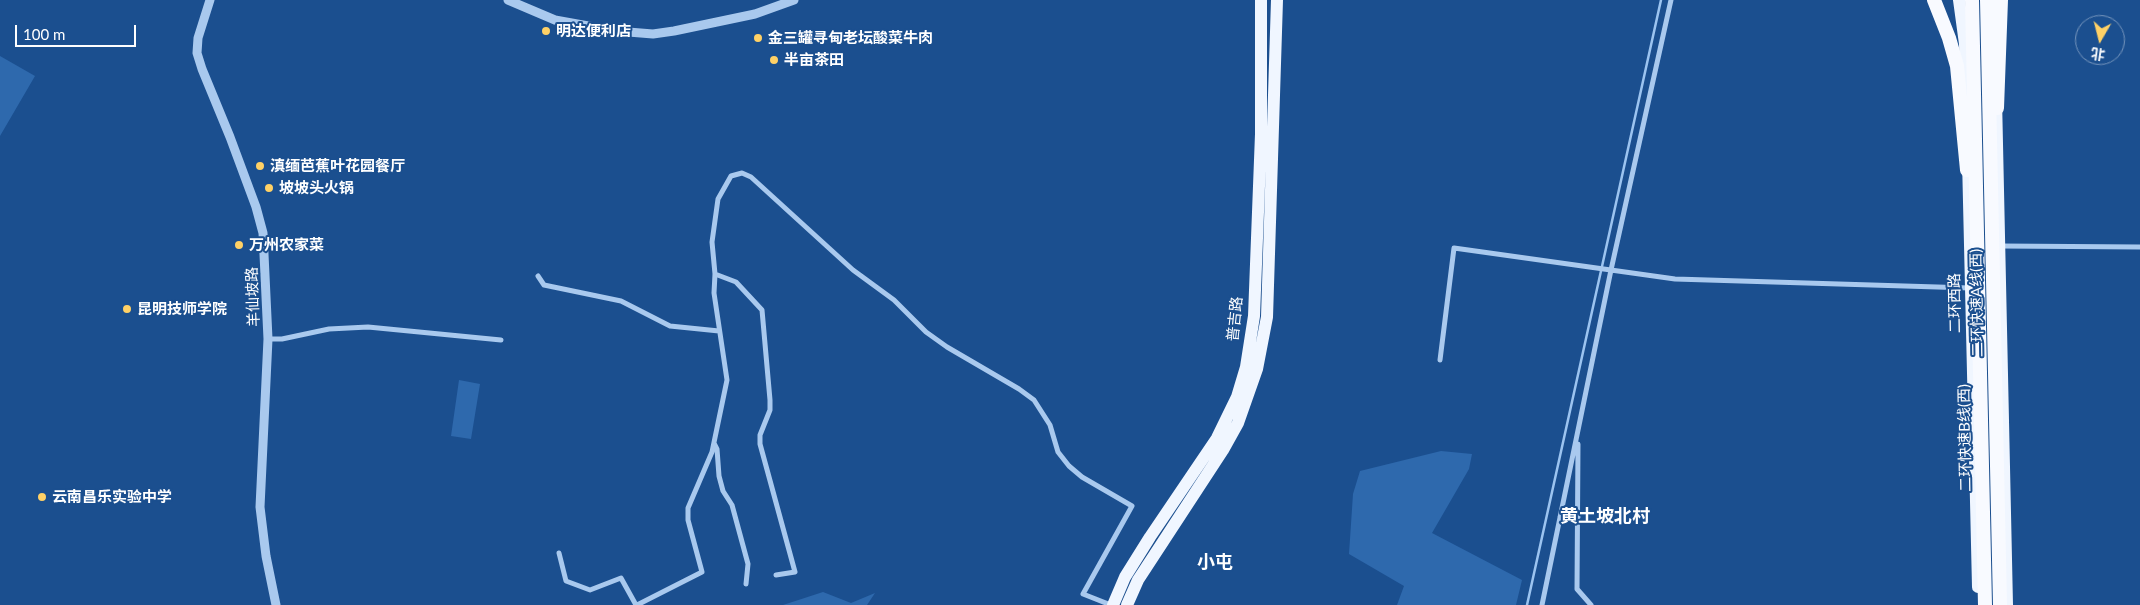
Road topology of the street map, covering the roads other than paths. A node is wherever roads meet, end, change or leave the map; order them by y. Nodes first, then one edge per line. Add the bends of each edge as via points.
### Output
1 (210, 0) edge
2 (508, 0) edge
3 (794, 0) edge
4 (1261, 0) edge
5 (1277, 0) edge
6 (1671, 0) edge
7 (1934, 0) edge
8 (1958, 0) edge
9 (1972, 0) edge
10 (1987, 0) edge
11 (2001, 0) edge
12 (1995, 71) junction
13 (1966, 72) junction
14 (1991, 178) junction
15 (1999, 246) junction
16 (2140, 247) edge
17 (1610, 270) junction
18 (715, 274) junction
19 (538, 276) dead end
20 (1975, 285) junction
21 (719, 332) junction
22 (268, 339) junction
23 (501, 340) dead end
24 (1440, 360) dead end
25 (1578, 441) dead end
26 (714, 442) junction
27 (1560, 517) junction
28 (1578, 517) junction
29 (559, 553) dead end
30 (776, 574) dead end
31 (746, 584) dead end
32 (276, 605) edge
33 (636, 605) edge
34 (1112, 605) edge
35 (1127, 605) edge
36 (1542, 605) edge
37 (1591, 605) edge
38 (1978, 605) edge
39 (1985, 605) edge
40 (2000, 605) edge
41 (2007, 605) edge

1 - 22 street, 羊仙坡路 via 198,38 198,53 263,233
2 - 3 street via 555,20 653,34 755,14
4 - 34 main road, 普吉路 via 1261,134 1254,316 1246,367 1237,397 1217,438 1150,537
5 - 35 main road, 普吉路 via 1267,317 1257,369 1238,423 1138,580
6 - 17 street
7 - 20 highway, bridge via 1956,66
8 - 13 main road, 二环西路
9 - 20 highway, 二环快速B线(西), bridge
10 - 14 highway, 二环快速A线(西), bridge
11 - 12 main road
11 - 14 highway, bridge via 2000,71
12 - 13 main road via 1990,62 1979,60 1970,64
12 - 15 main road
13 - 20 main road, 二环西路
14 - 40 highway, 二环快速A线(西), bridge
15 - 16 street
15 - 41 main road
17 - 20 street via 1675,279
17 - 24 street via 1454,248
17 - 27 street
18 - 21 street
18 - 30 street via 736,282 762,310 770,410 760,435 760,444 795,572
18 - 34 street via 712,242 718,199 732,176 742,173 751,177 853,270 894,300 926,332 1034,400 1050,425 1058,452 1069,466 1132,506 1083,594
19 - 21 street via 544,285 621,301 670,326
20 - 38 main road, 二环西路
20 - 39 highway, 二环快速B线(西), bridge
21 - 26 street via 727,380
22 - 23 street via 329,329 368,327
22 - 32 street, 羊仙坡路 via 260,507
25 - 28 street
26 - 31 street via 719,476 735,516 748,564
26 - 33 street via 688,508 688,520 702,572
27 - 28 street
27 - 36 street
28 - 37 street via 1577,589
29 - 33 street via 566,581 590,590 621,578

